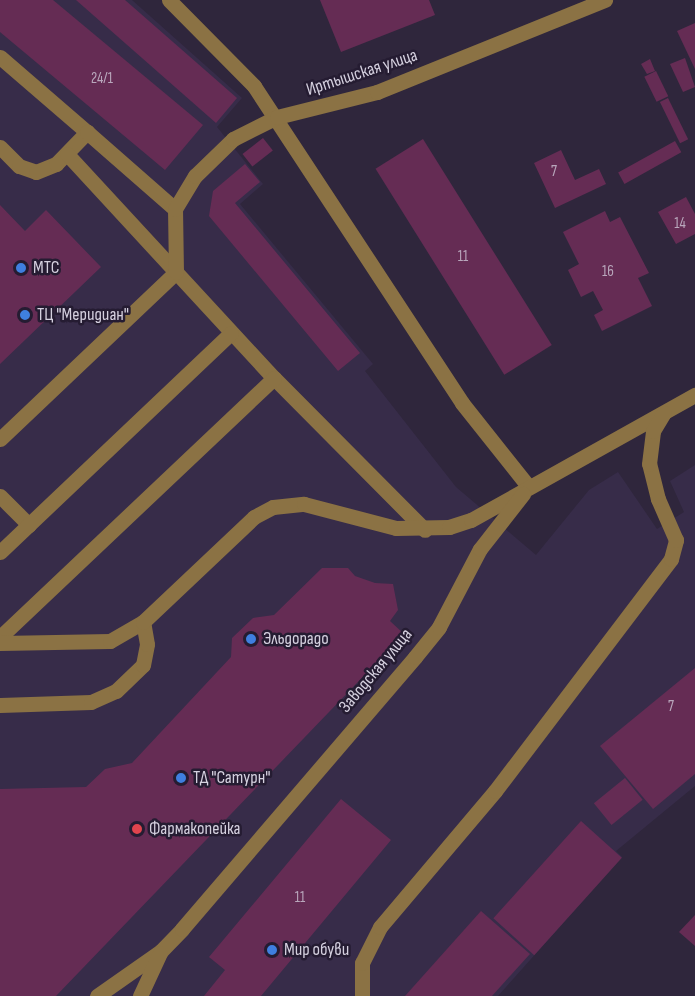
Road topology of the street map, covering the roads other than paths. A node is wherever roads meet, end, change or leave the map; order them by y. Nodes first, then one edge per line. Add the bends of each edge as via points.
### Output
1 (169, 0) edge
2 (605, 0) edge
3 (0, 57) edge
4 (277, 117) junction
5 (87, 132) junction
6 (0, 147) edge
7 (67, 154) junction
8 (175, 209) junction
9 (176, 272) junction
10 (231, 333) junction
11 (274, 378) junction
12 (695, 395) edge
13 (665, 412) junction
14 (0, 439) edge
15 (528, 486) junction
16 (0, 496) edge
17 (29, 525) junction
18 (425, 530) junction
19 (0, 552) edge
20 (143, 622) junction
21 (0, 637) edge
22 (0, 643) edge
23 (0, 705) edge
24 (161, 951) junction
25 (97, 996) edge
26 (141, 996) edge
27 (362, 996) edge

1 - 4 street via 225,53
2 - 4 street, Иртышская улица via 377,92
3 - 5 street
4 - 8 street, Иртышская улица via 233,139 209,160
4 - 15 street via 462,403
5 - 7 street
5 - 8 street
6 - 7 street via 19,166 36,172 46,170
7 - 9 street
8 - 9 street
9 - 10 street
9 - 14 street
10 - 11 street
10 - 17 street
11 - 18 street
11 - 21 street
12 - 13 street, Заводская улица
13 - 15 street, Заводская улица
13 - 27 street via 653,431 649,464 658,499 676,540 673,554 495,791 380,927 362,963
15 - 18 street via 471,519
15 - 24 street, Заводская улица via 480,549 439,627
16 - 17 street
17 - 19 street
18 - 20 street via 396,528 304,504 273,507 255,517
20 - 22 street via 110,641
20 - 23 street via 147,644 143,665 116,691 91,702
24 - 25 street, Заводская улица
24 - 26 street

